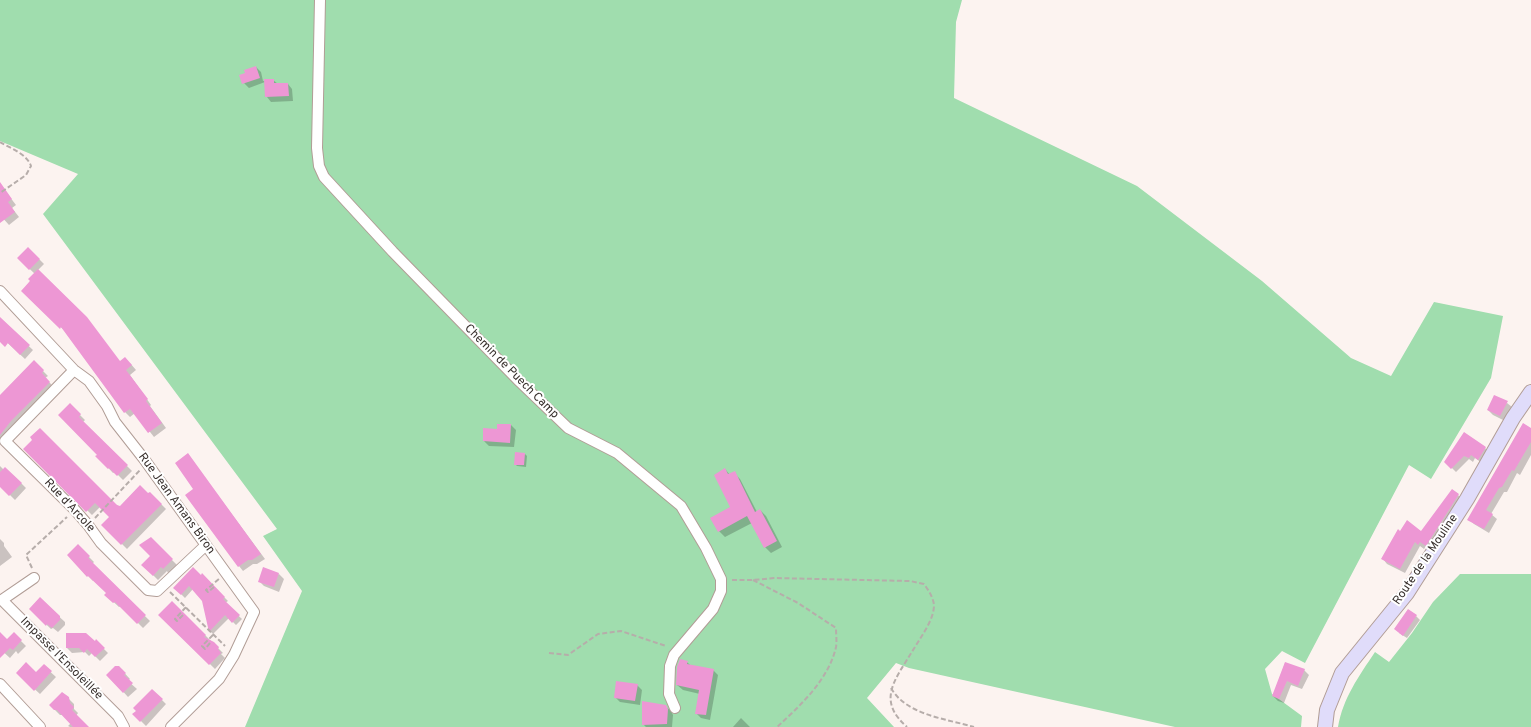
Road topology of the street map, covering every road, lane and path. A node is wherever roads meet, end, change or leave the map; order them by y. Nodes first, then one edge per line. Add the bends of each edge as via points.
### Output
1 (320, 0) edge
2 (0, 142) edge
3 (0, 193) edge
4 (0, 291) edge
5 (74, 370) junction
6 (1531, 392) edge
7 (147, 463) junction
8 (75, 510) junction
9 (88, 525) junction
10 (206, 545) junction
11 (34, 578) joint
12 (721, 579) junction
13 (753, 580) junction
14 (163, 585) junction
15 (186, 607) junction
16 (180, 613) dead end
17 (214, 635) junction
18 (208, 640) dead end
19 (678, 649) junction
20 (549, 654) dead end
21 (234, 655) junction
22 (0, 684) edge
23 (891, 688) junction
24 (675, 708) dead end
25 (40, 727) edge
26 (124, 727) edge
27 (171, 727) edge
28 (776, 727) edge
29 (907, 727) edge
30 (974, 727) edge
31 (1325, 727) edge

1 - 12 street, Chemin de Puech Camp via 317,148 324,177 393,252 568,428 617,453 681,506
2 - 3 path via 22,155 31,166 26,175
4 - 5 street, Rue Jean Amans Biron
5 - 7 street, Rue Jean Amans Biron via 89,381
5 - 8 street, Rue d'Arcole via 5,441
6 - 31 main road, Route de la Mouline via 1407,593 1342,673 1327,710
7 - 9 path
7 - 10 street, Rue Jean Amans Biron
8 - 9 street, Rue d'Arcole
8 - 11 path via 26,555
9 - 14 street, Rue d'Arcole via 101,543 148,590 156,591
10 - 14 street
10 - 21 street, Rue Jean Amans Biron via 254,612
11 - 26 street, Impasse l'Ensoleillée via 2,600 118,716
12 - 13 path
12 - 19 street via 721,591 713,609
13 - 23 path via 910,581 924,584 934,606 929,624
13 - 28 path via 798,602 836,628 836,647 825,674 798,707
14 - 15 path
15 - 16 path via 175,618 177,621 183,616
15 - 17 path
17 - 18 path via 202,646 205,648 210,643
17 - 21 path
19 - 20 path via 621,631 598,634 568,655
19 - 24 street via 670,666 669,694
21 - 27 street, Rue Jean Amans Biron via 220,679
22 - 25 street
23 - 29 path via 893,710
23 - 30 path via 896,696 919,712

